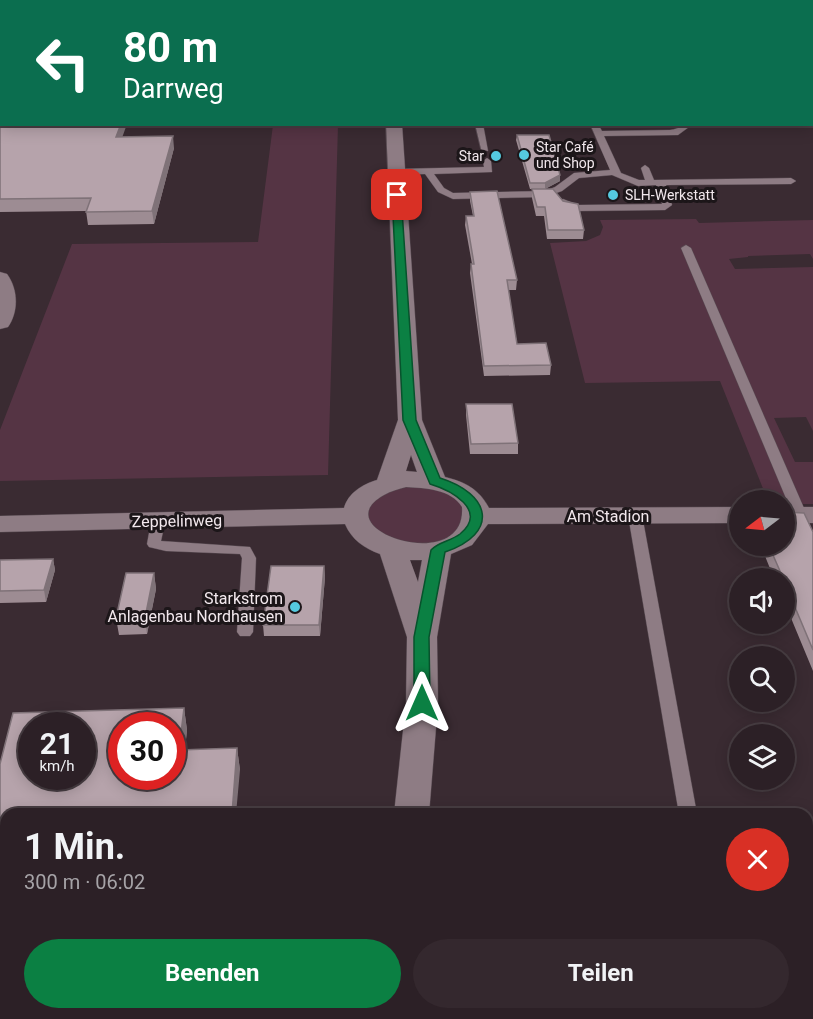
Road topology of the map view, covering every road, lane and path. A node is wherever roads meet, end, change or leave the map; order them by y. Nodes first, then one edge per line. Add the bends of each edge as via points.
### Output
1 (394, 126) edge
2 (479, 126) edge
3 (686, 126) edge
4 (596, 129) edge
5 (485, 149) dead end
6 (487, 161) dead end
7 (645, 168) dead end
8 (428, 171) junction
9 (396, 172) junction
10 (615, 172) junction
11 (791, 181) dead end
12 (655, 183) junction
13 (555, 192) junction
14 (686, 248) dead end
15 (0, 278) edge
16 (0, 322) edge
17 (410, 420) junction
18 (434, 481) junction
19 (389, 482) junction
20 (635, 515) junction
21 (729, 515) edge
22 (799, 515) edge
23 (354, 516) junction
24 (476, 516) junction
25 (158, 522) junction
26 (0, 524) edge
27 (438, 550) junction
28 (393, 551) junction
29 (245, 632) dead end
30 (422, 637) junction
31 (413, 808) edge
32 (687, 808) edge

1 - 9 street
2 - 5 lane
3 - 4 lane via 670,133
4 - 10 lane
6 - 8 lane via 489,170
7 - 12 lane
8 - 9 lane
8 - 13 lane via 444,195
9 - 17 street
10 - 12 lane via 638,183
10 - 13 lane via 577,175
11 - 12 lane
12 - 13 lane via 667,205 662,208 578,208 567,206
14 - 22 lane
15 - 16 street via 5,285
17 - 18 street
17 - 19 street
18 - 19 street
18 - 24 street via 464,494 473,504
19 - 23 street via 364,496
20 - 21 street, Am Stadion
20 - 24 street, Am Stadion
20 - 32 lane
23 - 25 street, Zeppelinweg
23 - 28 street via 358,528 368,538
24 - 27 street via 466,536
25 - 26 street, Zeppelinweg
25 - 29 lane via 153,544 245,550 249,558
27 - 28 street
27 - 30 street
28 - 30 street
30 - 31 street via 422,703

